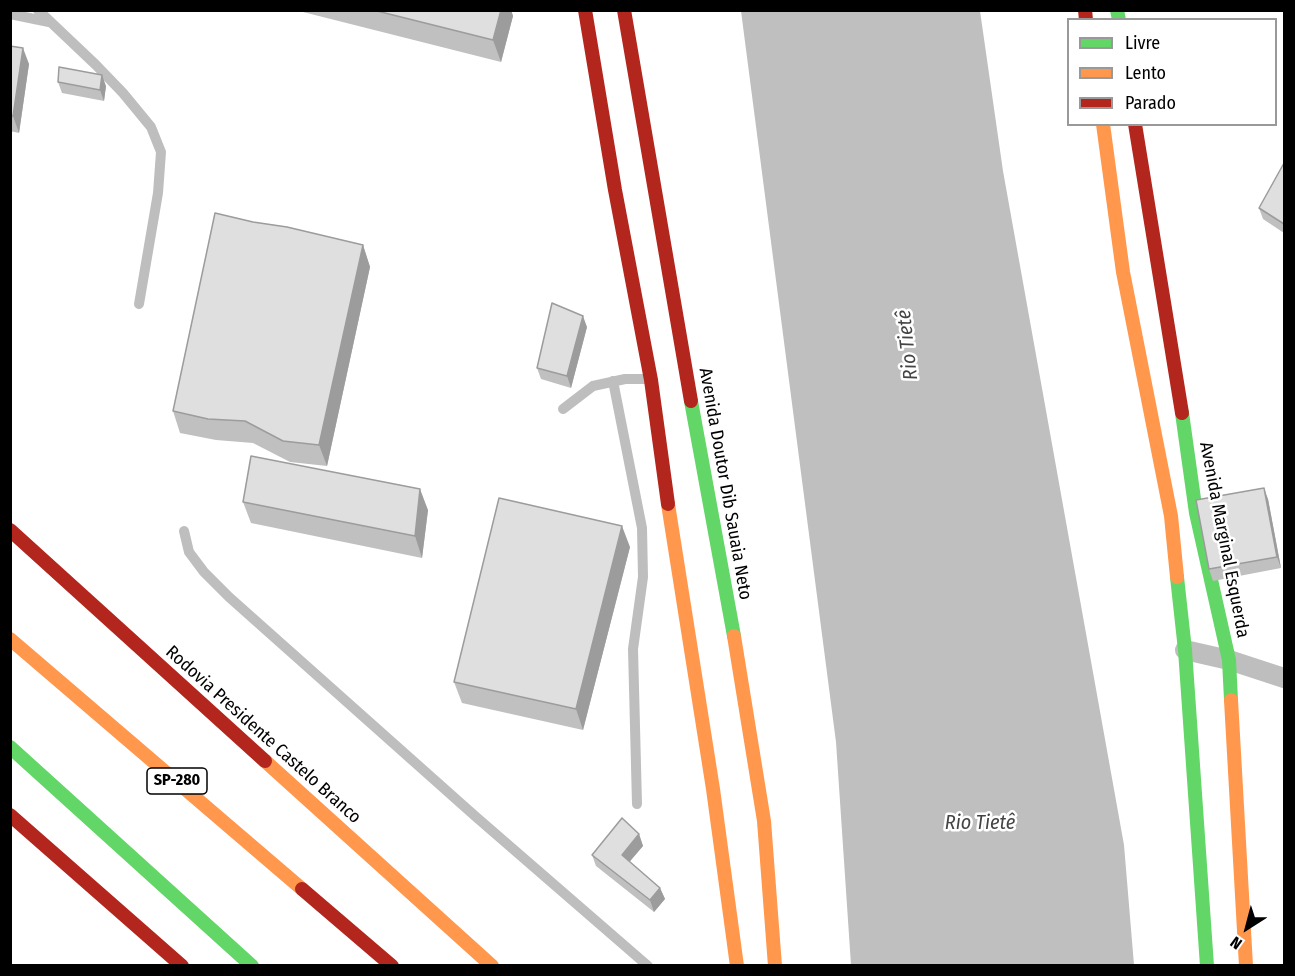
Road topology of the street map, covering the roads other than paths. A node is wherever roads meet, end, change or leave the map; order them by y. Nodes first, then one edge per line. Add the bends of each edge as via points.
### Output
1 (38, 10) edge
2 (585, 10) edge
3 (624, 10) edge
4 (10, 14) edge
5 (53, 23) junction
6 (1103, 126) edge
7 (1135, 126) edge
8 (139, 304) dead end
9 (651, 380) junction
10 (613, 381) junction
11 (562, 409) dead end
12 (10, 530) edge
13 (184, 531) dead end
14 (10, 639) edge
15 (1185, 650) junction
16 (1229, 660) junction
17 (1284, 678) edge
18 (10, 747) edge
19 (637, 804) dead end
20 (10, 815) edge
21 (182, 966) edge
22 (252, 966) edge
23 (392, 966) edge
24 (492, 966) edge
25 (648, 966) edge
26 (737, 966) edge
27 (775, 966) edge
28 (1207, 966) edge
29 (1246, 966) edge

1 - 5 lane
2 - 9 main road
3 - 27 main road, Avenida Doutor Dib Sauaia Neto via 764,821
4 - 5 lane
5 - 8 lane via 151,127 161,152
6 - 15 main road via 1123,272 1171,516
7 - 16 main road, Avenida Marginal Esquerda via 1196,513
9 - 10 lane
9 - 26 main road
10 - 11 lane via 593,386
10 - 19 lane via 642,528 643,577 633,649
12 - 24 main road, Rodovia Presidente Castelo Branco
13 - 25 lane via 189,552 229,597
14 - 23 main road, SP-280
15 - 16 street
15 - 28 main road
16 - 17 street
16 - 29 main road, Avenida Marginal Esquerda
18 - 22 main road
20 - 21 main road

